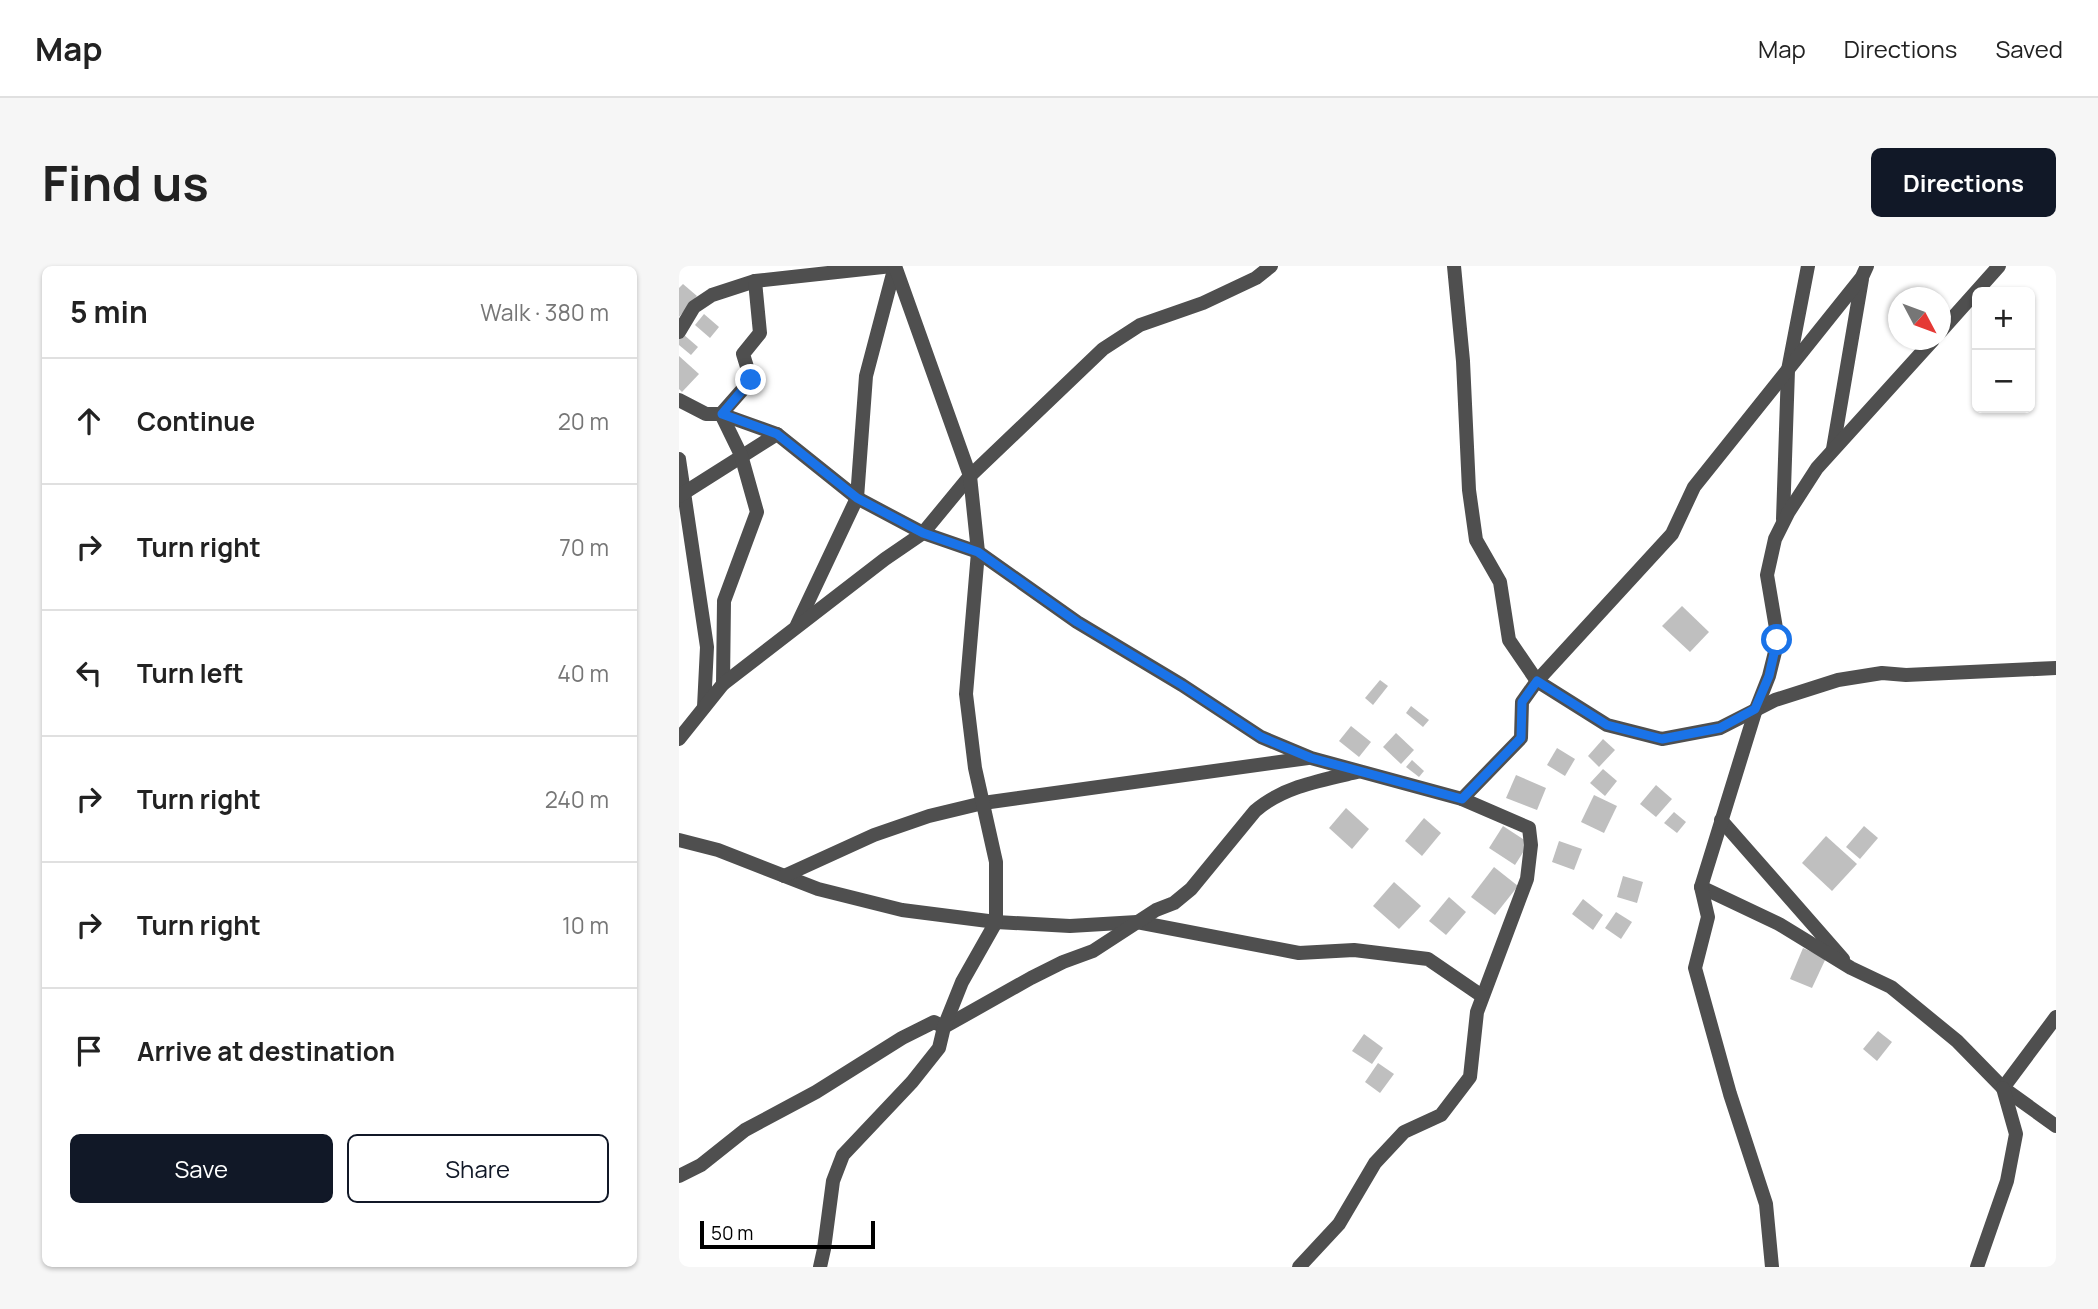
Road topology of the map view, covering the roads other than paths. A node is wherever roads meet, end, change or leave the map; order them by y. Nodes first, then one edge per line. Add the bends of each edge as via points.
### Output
1 (894, 266) edge
2 (1271, 266) edge
3 (1454, 266) edge
4 (1808, 266) edge
5 (1999, 266) edge
6 (1865, 271) edge
7 (755, 281) junction
8 (1951, 320) edge
9 (679, 332) edge
10 (1924, 350) edge
11 (1788, 370) junction
12 (679, 400) edge
13 (722, 414) junction
14 (777, 434) junction
15 (1833, 451) junction
16 (741, 455) junction
17 (679, 459) edge
18 (971, 476) junction
19 (682, 495) edge
20 (857, 498) junction
21 (1783, 524) junction
22 (923, 533) junction
23 (978, 552) junction
24 (796, 626) junction
25 (2056, 668) edge
26 (1537, 681) junction
27 (723, 684) junction
28 (705, 707) junction
29 (1755, 709) junction
30 (679, 738) edge
31 (1311, 758) junction
32 (1361, 771) junction
33 (1462, 799) junction
34 (983, 803) junction
35 (1721, 820) junction
36 (679, 840) edge
37 (784, 876) junction
38 (1701, 887) junction
39 (996, 922) junction
40 (1137, 922) junction
41 (1851, 968) junction
42 (1482, 996) junction
43 (2056, 1017) edge
44 (944, 1027) junction
45 (2003, 1088) junction
46 (2056, 1126) edge
47 (679, 1176) edge
48 (820, 1267) edge
49 (1299, 1267) edge
50 (1772, 1267) edge
51 (1977, 1267) edge

1 - 7 street
1 - 18 street
1 - 20 street via 866,376
2 - 18 street via 1203,303 1140,325 1103,349
3 - 26 street via 1476,540 1500,582 1510,640
4 - 11 street
5 - 8 street
6 - 11 street
6 - 15 street
7 - 9 street via 712,295 694,307
7 - 13 street via 760,333 743,354 751,380
10 - 15 street
11 - 21 street
11 - 26 street via 1694,487 1672,534
12 - 13 street via 706,414
13 - 14 street
13 - 16 street
14 - 16 street
14 - 20 street
15 - 21 street via 1817,468
16 - 19 street
16 - 27 street via 757,512 724,601
17 - 19 street
18 - 22 street
18 - 23 street
19 - 28 street via 706,647
20 - 22 street
20 - 24 street
21 - 29 street via 1767,575 1777,640
22 - 23 street
22 - 24 street
23 - 31 street via 1077,622 1261,737
23 - 34 street via 965,694
24 - 27 street
25 - 29 street via 1882,673 1838,680
26 - 29 street via 1607,725 1662,739 1720,728
26 - 33 street via 1522,702 1521,738
27 - 28 street
28 - 30 street
29 - 35 street
31 - 32 street
31 - 34 street
32 - 33 street
32 - 40 street via 1319,781 1266,802 1191,889
33 - 42 street via 1529,828 1531,845 1527,879
34 - 37 street via 874,835
34 - 39 street via 996,862
35 - 38 street
35 - 41 street
36 - 37 street
37 - 39 street via 902,910
38 - 41 street via 1779,924
38 - 50 street via 1708,917 1695,968 1766,1204
39 - 40 street via 1070,926
39 - 44 street via 962,982
40 - 42 street via 1299,953 1354,950 1428,959
40 - 44 street via 1093,951 1031,978
41 - 45 street via 1891,987 1957,1041
42 - 49 street via 1470,1077 1441,1115 1404,1132 1375,1163 1339,1224
43 - 45 street
44 - 47 street via 934,1022 902,1038 745,1130 701,1165
44 - 48 street via 939,1048 843,1155 833,1181
45 - 46 street
45 - 51 street via 2016,1134 2007,1181

